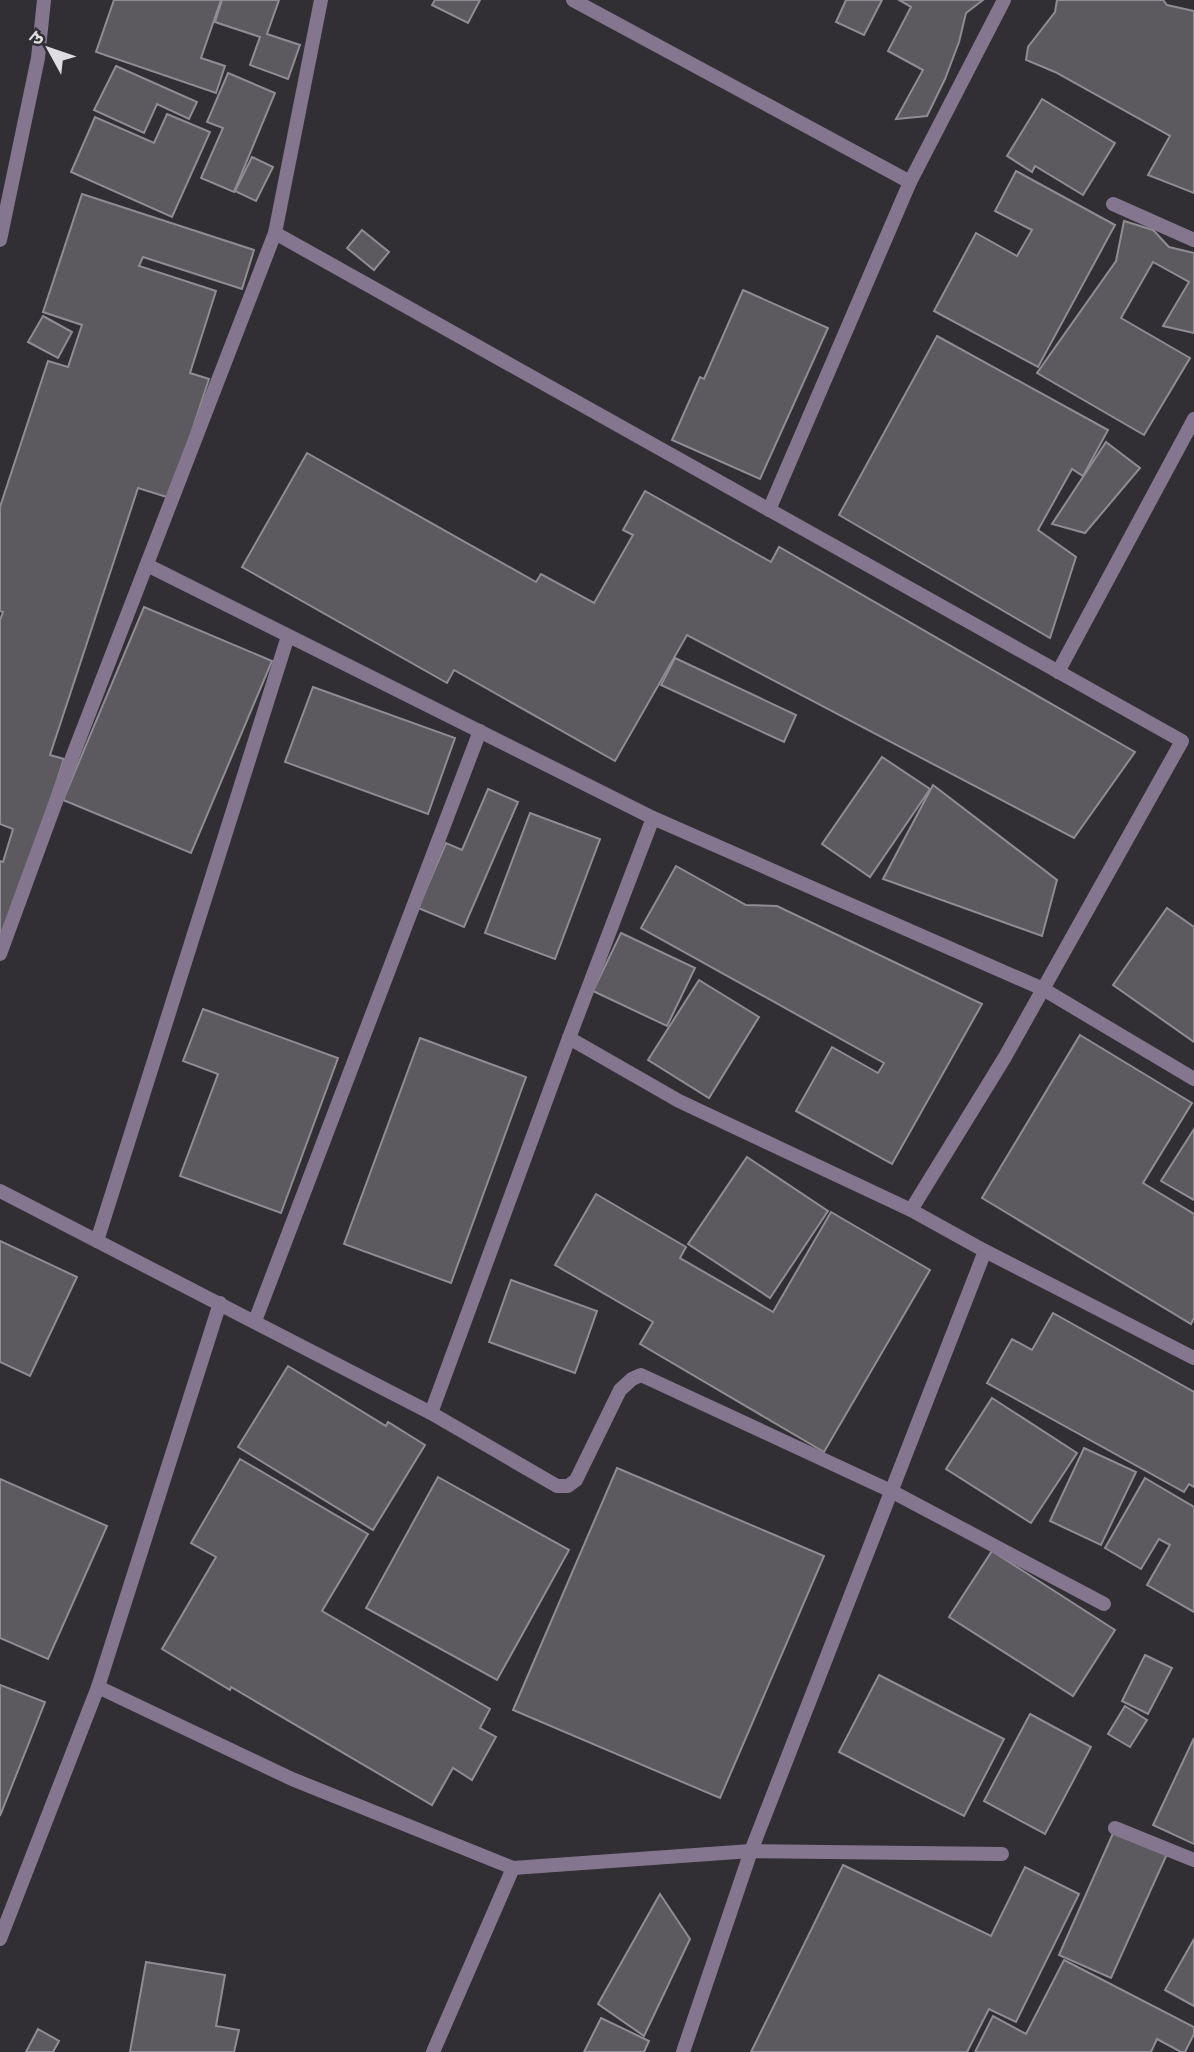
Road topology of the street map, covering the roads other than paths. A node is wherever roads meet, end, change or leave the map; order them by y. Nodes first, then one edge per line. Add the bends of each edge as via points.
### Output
1 (44, 0) edge
2 (320, 0) edge
3 (573, 0) edge
4 (1004, 0) edge
5 (910, 182) junction
6 (1113, 204) dead end
7 (275, 233) junction
8 (0, 240) edge
9 (1194, 240) edge
10 (1193, 421) edge
11 (769, 510) junction
12 (147, 565) junction
13 (288, 636) junction
14 (1058, 672) junction
15 (480, 731) junction
16 (653, 818) junction
17 (0, 954) edge
18 (1043, 989) junction
19 (569, 1038) junction
20 (1194, 1079) edge
21 (0, 1192) edge
22 (911, 1210) junction
23 (97, 1241) junction
24 (985, 1251) junction
25 (220, 1303) junction
26 (255, 1321) junction
27 (1194, 1358) edge
28 (431, 1413) junction
29 (891, 1491) junction
30 (1104, 1604) dead end
31 (98, 1688) junction
32 (1115, 1828) dead end
33 (751, 1851) junction
34 (1002, 1854) dead end
35 (1194, 1860) edge
36 (513, 1868) junction
37 (0, 1939) edge
38 (433, 2052) edge
39 (683, 2052) edge

1 - 8 street via 38,58
2 - 7 street
3 - 5 street
4 - 5 street
5 - 11 street
6 - 9 street
7 - 11 street
7 - 12 street
10 - 14 street
11 - 14 street
12 - 13 street
12 - 17 street
13 - 15 street
13 - 23 street
14 - 18 street via 1182,741
15 - 16 street
15 - 26 street
16 - 18 street
16 - 19 street
18 - 20 street
18 - 22 street
19 - 22 street via 678,1101
19 - 28 street
21 - 23 street
22 - 24 street
23 - 25 street
24 - 27 street
24 - 29 street
25 - 26 street
25 - 31 street
26 - 28 street
28 - 29 street via 557,1486 568,1486 576,1480 620,1390 641,1375
29 - 30 street
29 - 33 street
31 - 36 street via 292,1779
31 - 37 street
32 - 35 street
33 - 34 street
33 - 36 street
33 - 39 street
36 - 38 street

